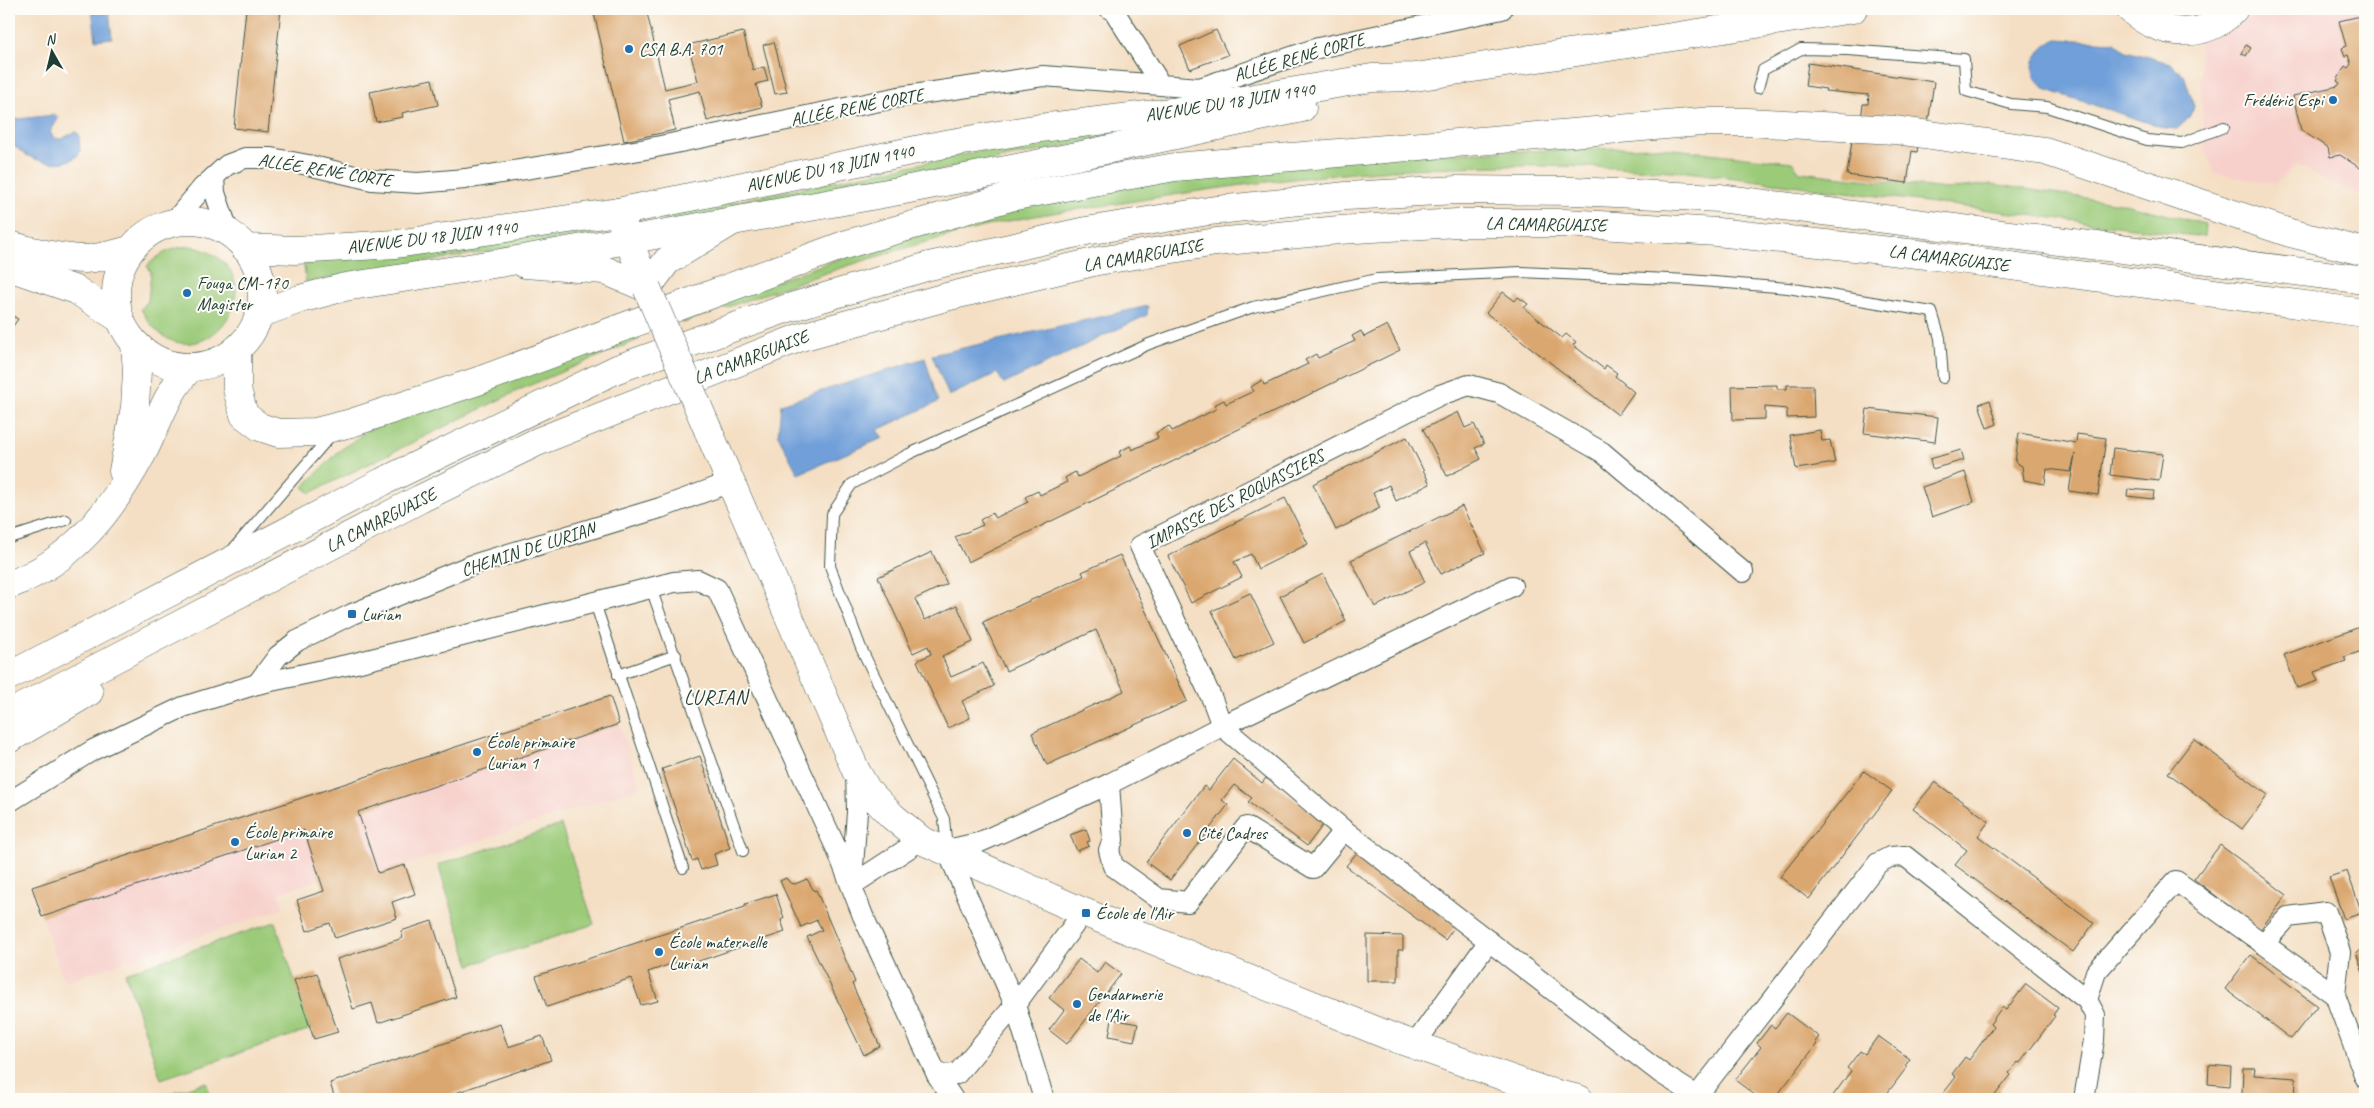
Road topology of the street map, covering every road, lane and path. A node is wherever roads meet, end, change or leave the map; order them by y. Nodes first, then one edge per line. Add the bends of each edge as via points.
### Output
1 (1110, 9) edge
2 (1502, 9) edge
3 (1853, 9) edge
4 (2130, 9) edge
5 (2234, 9) edge
6 (1438, 15) edge
7 (1415, 77) junction
8 (1154, 84) junction
9 (1758, 88) dead end
10 (2224, 127) dead end
11 (214, 178) junction
12 (618, 212) junction
13 (734, 220) junction
14 (173, 223) junction
15 (628, 239) junction
16 (237, 240) junction
17 (9, 245) edge
18 (130, 250) junction
19 (2365, 252) edge
20 (500, 263) junction
21 (9, 267) edge
22 (2365, 280) edge
23 (647, 288) junction
24 (2365, 313) edge
25 (259, 314) junction
26 (120, 319) junction
27 (135, 344) junction
28 (237, 350) junction
29 (190, 367) junction
30 (1943, 378) dead end
31 (646, 397) junction
32 (340, 426) junction
33 (731, 482) junction
34 (122, 485) junction
35 (66, 520) dead end
36 (9, 538) edge
37 (218, 567) junction
38 (1743, 572) dead end
39 (9, 585) edge
40 (1512, 586) dead end
41 (651, 588) junction
42 (595, 603) junction
43 (676, 655) junction
44 (618, 675) junction
45 (9, 676) edge
46 (257, 684) junction
47 (9, 714) edge
48 (1222, 726) junction
49 (9, 740) edge
50 (856, 771) junction
51 (1109, 784) junction
52 (9, 802) edge
53 (1344, 830) junction
54 (921, 840) junction
55 (947, 850) junction
56 (743, 851) dead end
57 (683, 868) dead end
58 (852, 885) junction
59 (1081, 911) junction
60 (1489, 941) junction
61 (2263, 944) junction
62 (2335, 995) junction
63 (2086, 1000) junction
64 (1015, 1005) junction
65 (1414, 1044) junction
66 (937, 1075) junction
67 (2365, 1077) edge
68 (1696, 1098) edge
69 (953, 1099) edge
70 (1044, 1099) edge
71 (1580, 1099) edge
72 (2084, 1099) edge

1 - 8 street via 1156,77
2 - 6 street, ALLÉE RENÉ CORTE
3 - 7 main road, AVENUE DU 18 JUIN 1940
4 - 5 main road via 2142,20 2163,30 2186,32 2208,27
6 - 8 street, ALLÉE RENÉ CORTE via 1318,48 1200,88
7 - 12 main road, AVENUE DU 18 JUIN 1940 via 1372,78 1172,112 974,139
7 - 13 main road, AVENUE DU 18 JUIN 1940 via 1347,98 1086,154
8 - 11 street, ALLÉE RENÉ CORTE via 1043,76 899,98 653,147 465,179 418,183 372,180 271,158 245,158 227,165
9 - 10 lane via 1763,70 1801,49 1954,58 1964,59 1966,91 2011,104 2047,107 2147,140 2182,143
11 - 14 street, ALLÉE RENÉ CORTE
11 - 16 street via 215,193
12 - 15 main road
12 - 16 main road, AVENUE DU 18 JUIN 1940 via 396,244 295,250
13 - 15 main road, AVENUE DU 18 JUIN 1940
13 - 23 main road via 667,261
14 - 16 main road via 192,221 212,225
14 - 18 main road via 149,232
15 - 20 main road, AVENUE DU 18 JUIN 1940
15 - 23 main road
16 - 25 main road via 257,268 262,290
17 - 18 main road via 83,259
18 - 26 main road via 119,271 115,296
19 - 32 main road via 2290,233 2045,151 1895,130 1701,122 1396,147 1175,167 1010,197 844,245 487,377
20 - 23 main road via 604,270
20 - 25 main road, AVENUE DU 18 JUIN 1940 via 345,287
21 - 26 main road via 76,290
22 - 37 main road, LA CAMARGUAISE via 1719,198 1574,191 1457,190 1346,196 1209,210 1086,231 928,266 785,309 617,369 382,482
23 - 33 main road, bridge
24 - 31 main road, LA CAMARGUAISE via 1936,256 1717,232 1565,223 1458,223 1216,242 1098,261 801,337
25 - 28 main road
26 - 27 main road
27 - 29 main road via 151,357 170,365
27 - 34 main road via 135,407
28 - 29 main road via 215,362
28 - 32 main road via 237,389 244,414 260,427 278,433 315,432
29 - 34 main road via 163,406 142,454
30 - 55 lane via 1940,338 1932,312 1788,288 1689,280 1521,272 1376,279 1253,307 1149,344 909,454 852,484 832,514 830,566 862,648 944,820
31 - 47 main road, LA CAMARGUAISE via 537,442 420,499
31 - 49 main road via 572,444 343,558 87,693
32 - 37 lane
33 - 46 street, CHEMIN DE LURIAN via 660,508 472,565 328,625 297,641 278,656
33 - 50 main road
34 - 39 main road via 108,509 70,551 34,576
35 - 36 lane
37 - 45 main road, LA CAMARGUAISE
38 - 48 street, IMPASSE DES ROQUASSIERS via 1602,452 1499,393 1469,385 1440,395 1140,546
40 - 48 street
41 - 42 street
41 - 43 lane
41 - 58 street via 698,580 717,589
42 - 44 lane
42 - 46 street via 356,663
43 - 44 lane
43 - 56 lane
44 - 57 lane
46 - 52 street via 183,707 117,738
48 - 51 street
48 - 53 street
50 - 54 main road via 873,796
50 - 58 street
51 - 53 street via 1113,840 1109,850 1113,866 1158,899 1188,902 1246,827 1312,868
51 - 55 street via 978,843
53 - 60 street
54 - 55 main road
54 - 58 street
55 - 59 main road
55 - 64 street
58 - 66 street
59 - 64 street
59 - 65 main road
60 - 65 street
60 - 68 street
61 - 62 street
61 - 62 street via 2288,917 2326,912 2340,952
61 - 63 street via 2176,881 2096,972
62 - 67 street
63 - 68 street via 1905,856 1890,857 1878,863
63 - 72 street via 2095,1015
64 - 66 street via 957,1074
64 - 70 street
65 - 71 main road via 1542,1090
66 - 69 street

